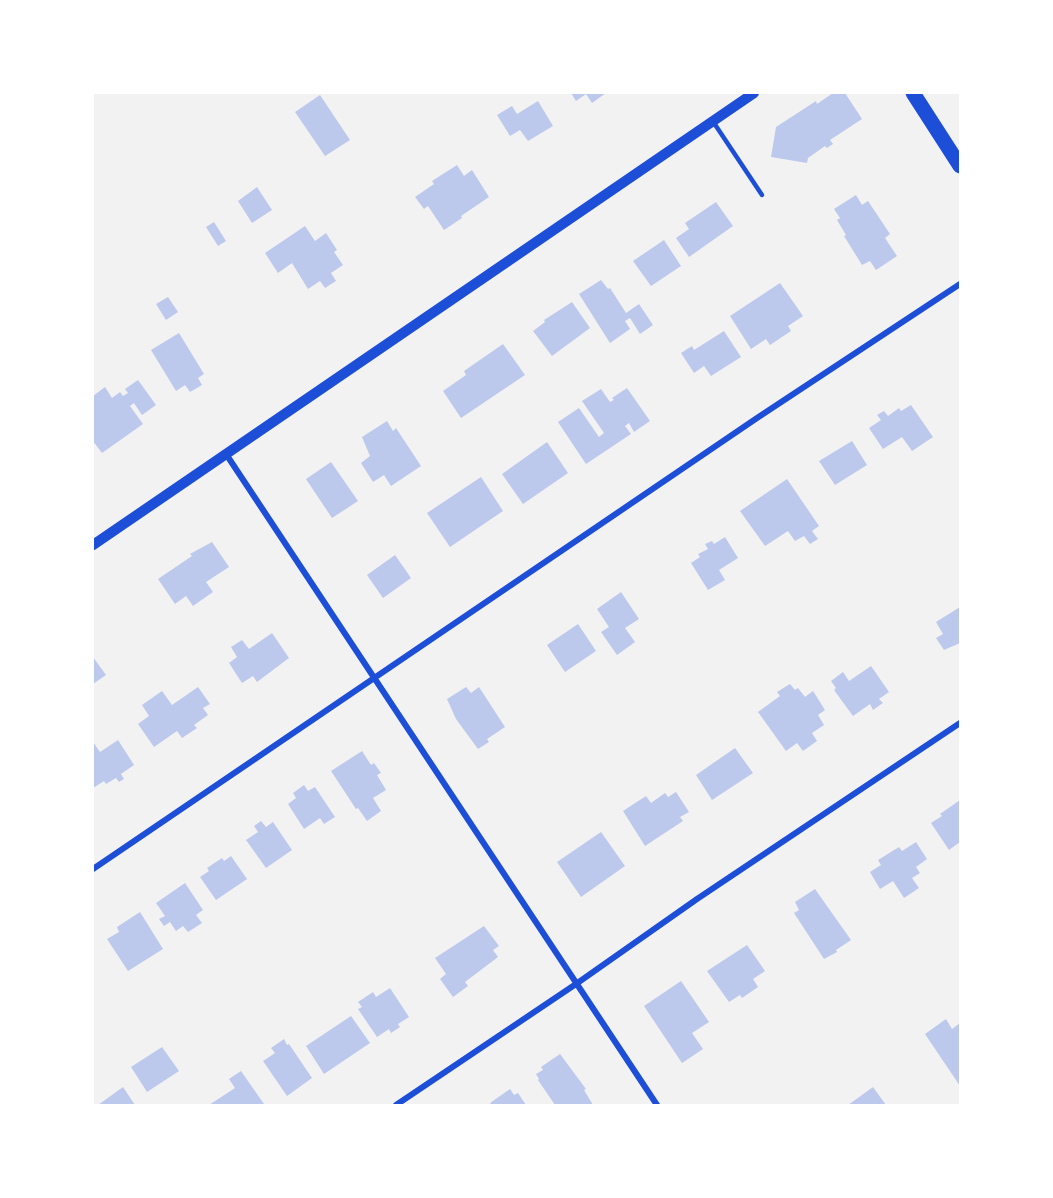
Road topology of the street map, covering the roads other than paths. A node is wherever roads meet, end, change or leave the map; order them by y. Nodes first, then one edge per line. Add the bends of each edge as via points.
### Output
1 (754, 93) edge
2 (914, 93) edge
3 (713, 122) junction
4 (960, 166) edge
5 (762, 195) dead end
6 (960, 284) edge
7 (226, 454) junction
8 (93, 545) edge
9 (374, 679) junction
10 (960, 723) edge
11 (93, 869) edge
12 (576, 984) junction
13 (396, 1105) edge
14 (657, 1105) edge

1 - 3 street
2 - 4 main road
3 - 5 lane
3 - 7 street
6 - 9 street
7 - 8 street
7 - 9 street
9 - 11 street
9 - 12 street
10 - 12 street
12 - 13 street
12 - 14 street

